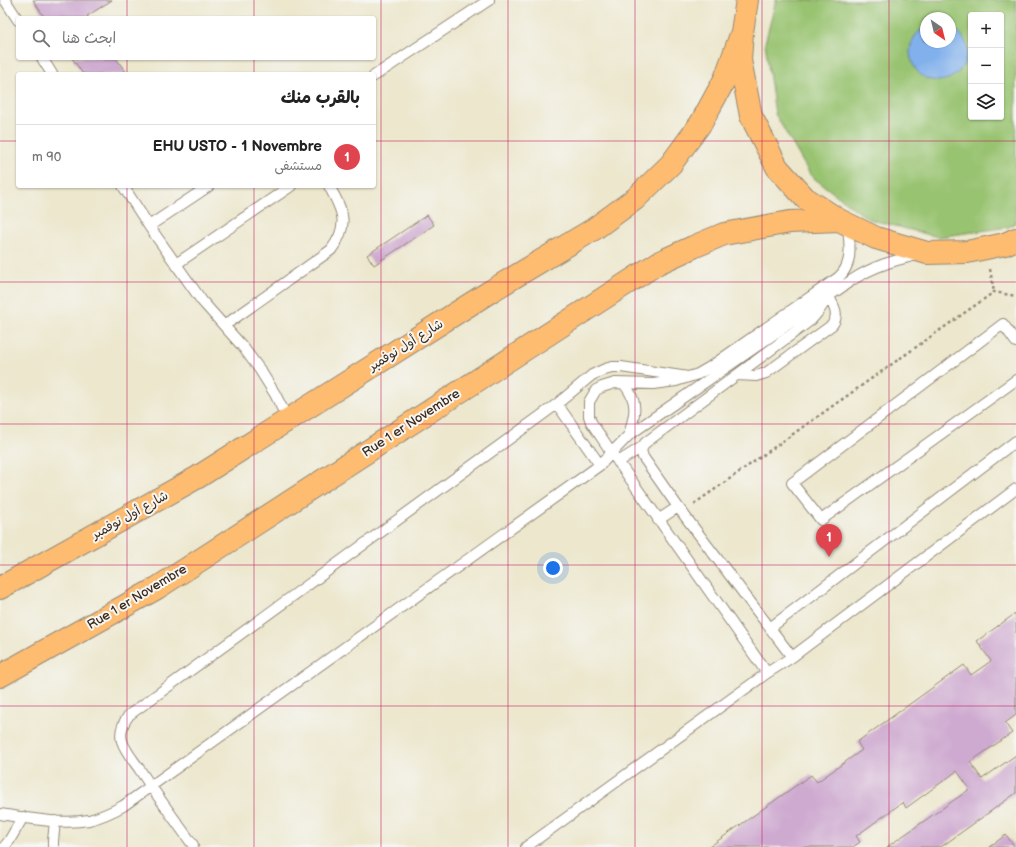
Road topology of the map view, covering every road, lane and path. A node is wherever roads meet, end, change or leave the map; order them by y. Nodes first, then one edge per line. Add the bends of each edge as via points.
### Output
1 (5, 0) edge
2 (489, 0) edge
3 (746, 0) edge
4 (16, 17) edge
5 (742, 32) junction
6 (43, 60) edge
7 (51, 72) edge
8 (376, 75) edge
9 (124, 188) edge
10 (206, 188) edge
11 (288, 188) edge
12 (330, 188) edge
13 (844, 223) junction
14 (149, 226) junction
15 (1016, 239) edge
16 (927, 253) junction
17 (176, 264) junction
18 (826, 292) junction
19 (1016, 296) edge
20 (225, 325) junction
21 (1016, 342) edge
22 (737, 375) junction
23 (688, 377) junction
24 (1016, 380) edge
25 (624, 384) junction
26 (557, 404) junction
27 (288, 420) junction
28 (630, 435) junction
29 (1016, 441) edge
30 (642, 447) junction
31 (612, 453) junction
32 (618, 462) junction
33 (600, 465) junction
34 (1016, 488) edge
35 (680, 510) junction
36 (658, 520) junction
37 (0, 588) edge
38 (770, 628) junction
39 (792, 657) junction
40 (767, 673) junction
41 (0, 676) edge
42 (151, 787) junction
43 (0, 814) edge
44 (23, 817) junction
45 (55, 821) junction
46 (193, 845) dead end
47 (4, 847) edge
48 (53, 847) edge
49 (526, 847) edge

1 - 4 lane
2 - 8 lane
3 - 5 main road
5 - 13 main road via 740,60 751,116 777,167 805,198
5 - 27 main road, شارع أول نوفمبر via 725,79 701,123 671,164 635,199 594,229
6 - 7 lane
9 - 14 lane
10 - 14 lane
11 - 17 lane
12 - 20 lane via 341,207 343,218 342,230 331,250
13 - 16 main road via 876,238
13 - 18 lane via 850,260 844,272
13 - 41 main road, Rue 1 er Novembre via 790,222 724,234 658,264 157,588
14 - 17 lane
15 - 16 main road via 1006,244 967,252
16 - 18 lane via 875,267
17 - 20 lane via 202,301
18 - 22 lane via 814,317
18 - 22 lane via 836,310 836,318 832,325 766,373 756,376
18 - 23 lane via 710,367
18 - 28 lane
19 - 35 path via 994,292
20 - 27 lane via 260,370
21 - 24 lane via 1003,324 792,483 821,520
22 - 30 lane
23 - 25 lane via 664,383
23 - 26 lane via 612,367 592,375
25 - 28 lane via 632,395 635,408
25 - 31 lane via 602,386 596,390 589,402 589,416
26 - 33 lane
26 - 42 lane via 129,716 123,723 122,740
27 - 37 main road, شارع أول نوفمبر via 198,477
28 - 31 lane
29 - 38 lane
30 - 32 lane
30 - 35 lane via 644,457
31 - 32 lane
31 - 33 lane
32 - 36 lane
33 - 42 lane
34 - 39 lane
35 - 36 lane
35 - 38 lane
36 - 40 lane
38 - 39 lane
39 - 40 lane
40 - 49 lane
42 - 45 lane via 108,814 90,820
42 - 46 lane
43 - 44 lane
44 - 45 lane
44 - 47 lane
45 - 48 lane

